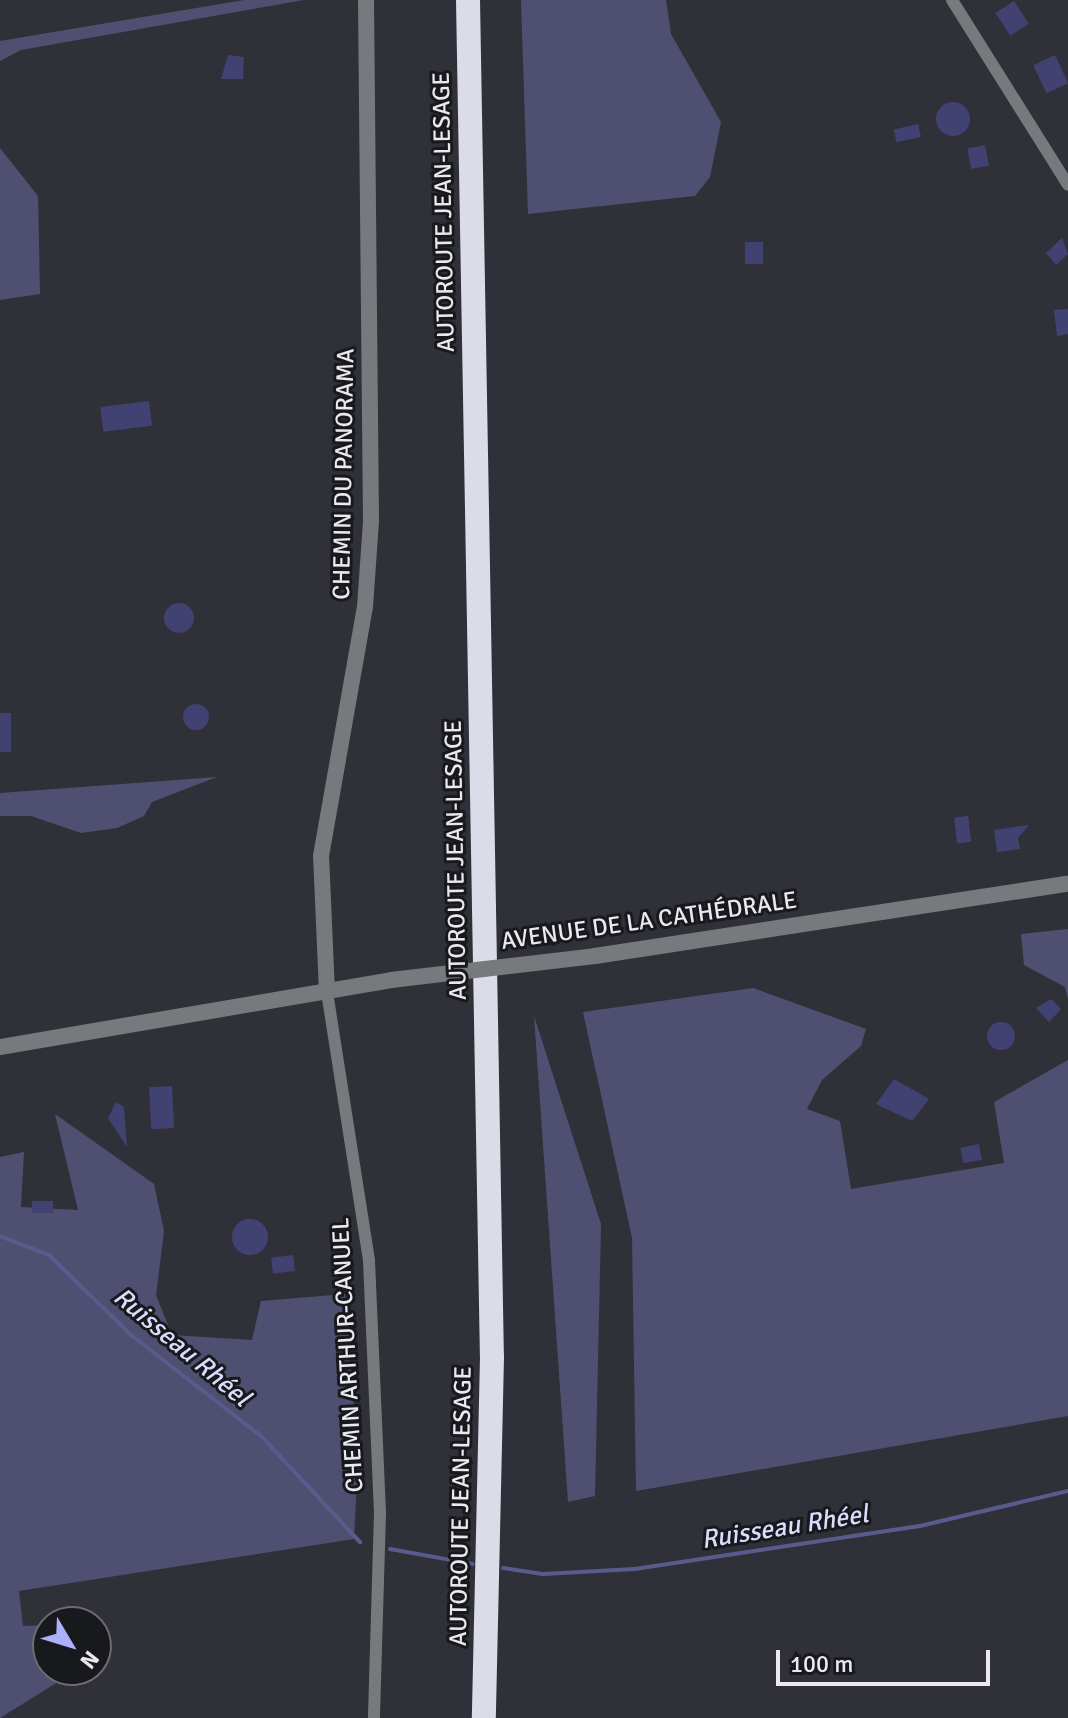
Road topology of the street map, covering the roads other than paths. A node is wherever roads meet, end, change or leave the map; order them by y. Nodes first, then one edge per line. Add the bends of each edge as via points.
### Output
1 (366, 0) edge
2 (468, 0) edge
3 (952, 0) edge
4 (1068, 185) edge
5 (1068, 884) edge
6 (327, 992) junction
7 (0, 1047) edge
8 (374, 1718) edge
9 (484, 1718) edge

1 - 6 street, CHEMIN DU PANORAMA via 371,521 365,607 321,856
2 - 9 highway, AUTOROUTE JEAN-LESAGE via 492,1357
3 - 4 street
5 - 6 street, AVENUE DE LA CATHÉDRALE, bridge
6 - 7 street, AVENUE DE LA CATHÉDRALE
6 - 8 street, CHEMIN ARTHUR-CANUEL via 369,1261 380,1513

